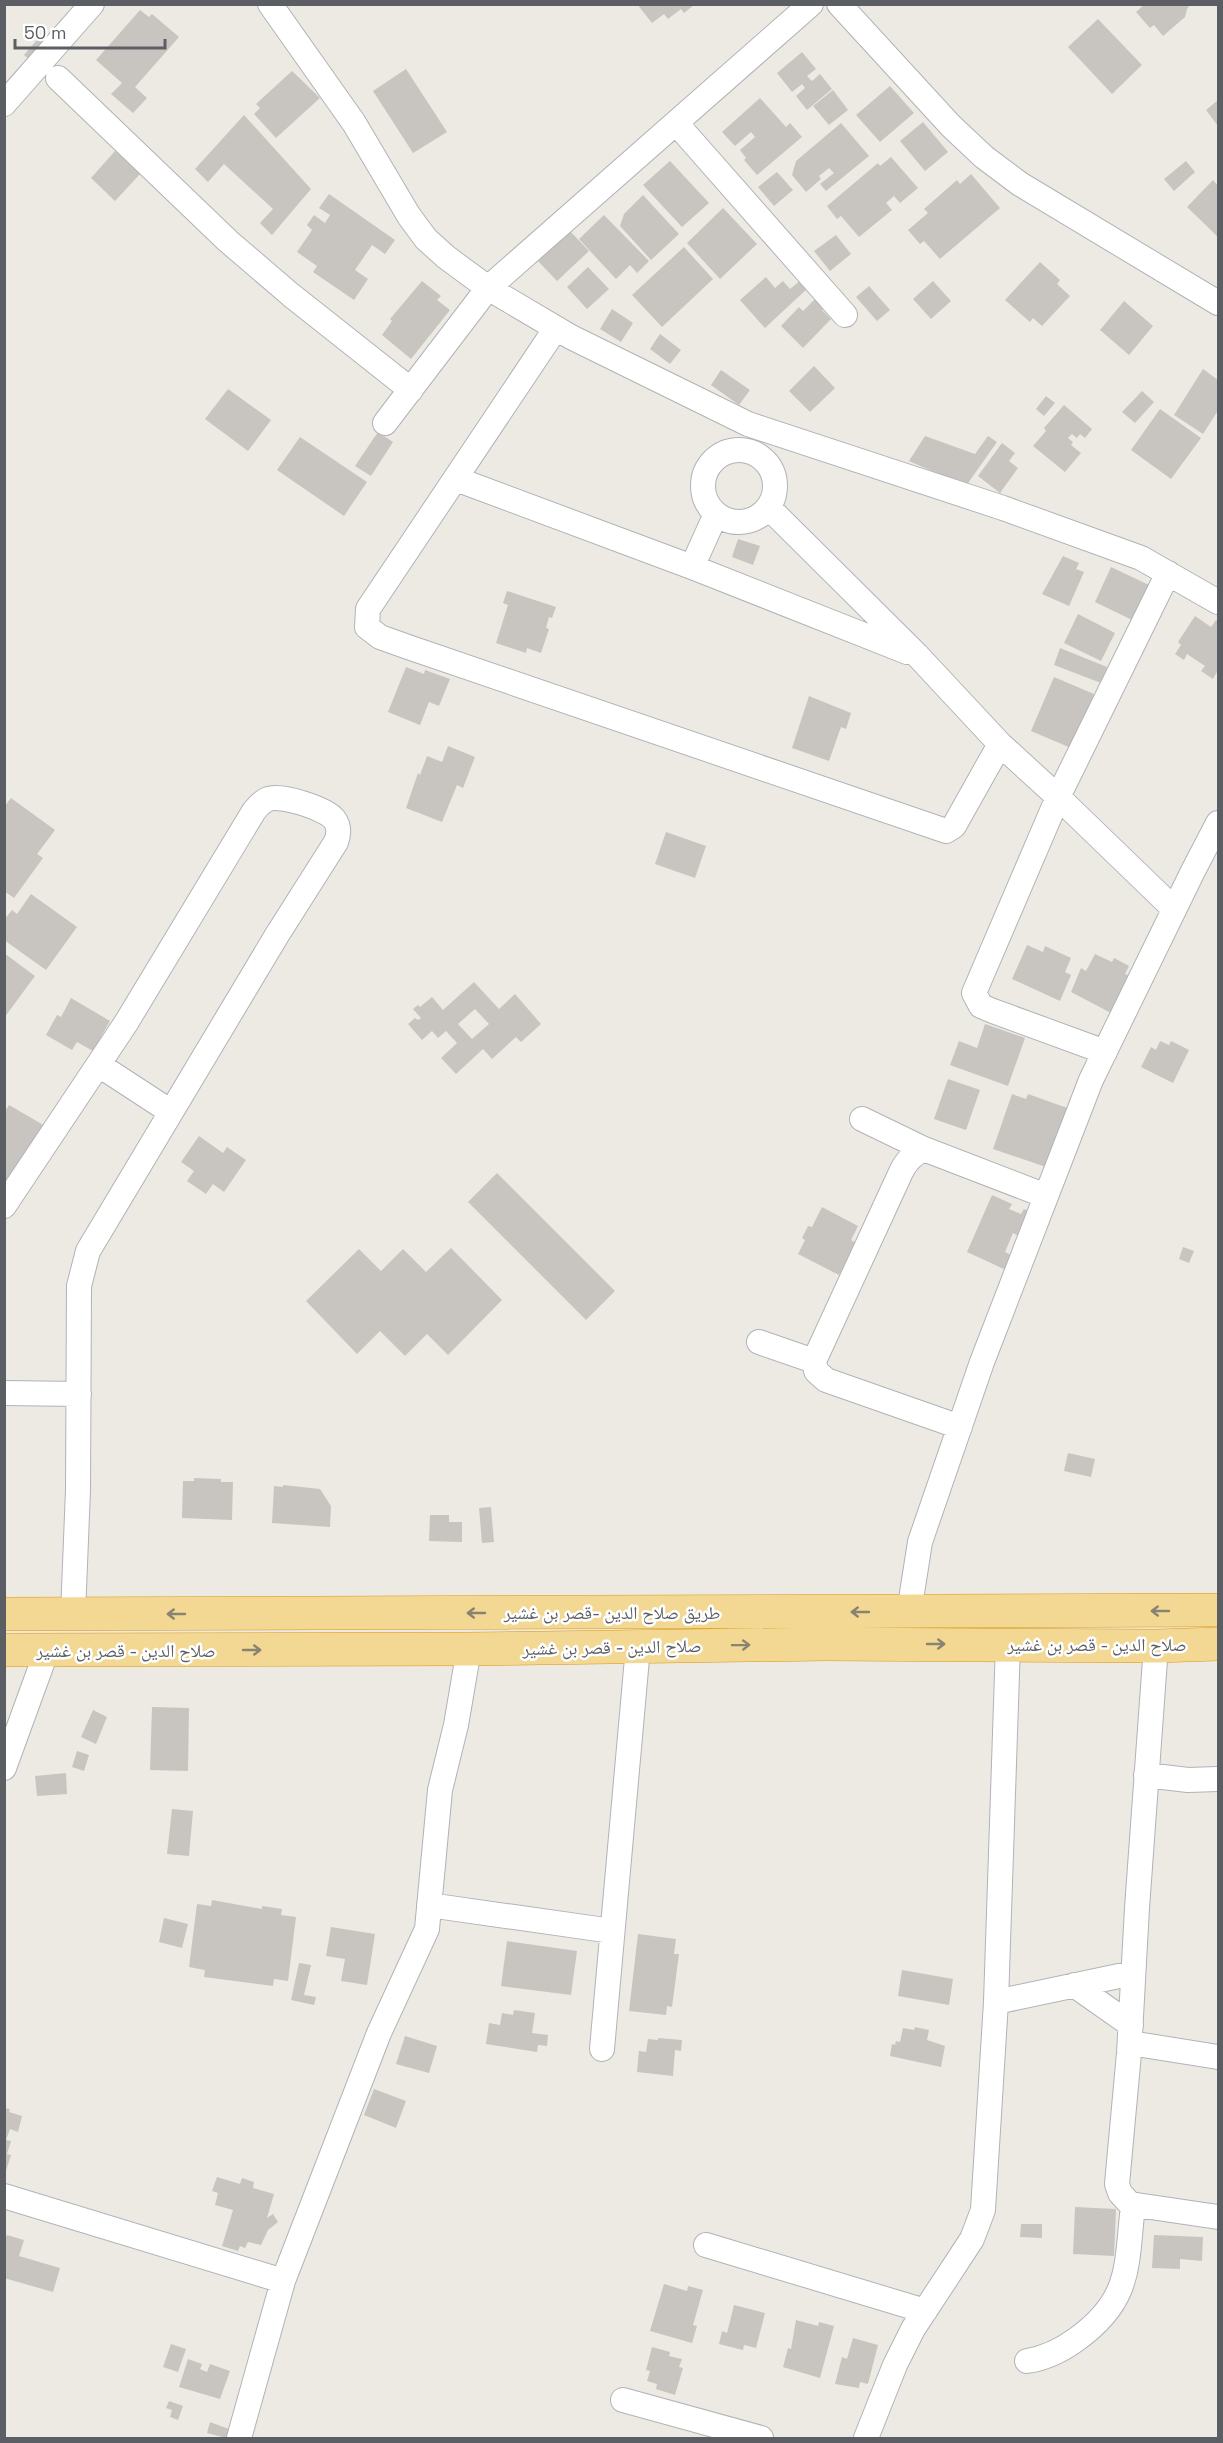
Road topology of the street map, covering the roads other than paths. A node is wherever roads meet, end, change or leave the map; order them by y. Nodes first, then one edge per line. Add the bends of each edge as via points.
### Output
1 (92, 4) edge
2 (270, 4) edge
3 (811, 4) edge
4 (839, 4) edge
5 (58, 78) dead end
6 (4, 104) edge
7 (676, 123) junction
8 (488, 288) junction
9 (1218, 303) edge
10 (845, 315) dead end
11 (556, 328) junction
12 (411, 390) junction
13 (385, 423) dead end
14 (748, 424) junction
15 (741, 449) junction
16 (456, 479) junction
17 (769, 508) junction
18 (716, 514) junction
19 (692, 567) junction
20 (1168, 573) junction
21 (1218, 602) edge
22 (917, 655) junction
23 (1000, 744) junction
24 (1058, 797) junction
25 (1218, 824) edge
26 (1174, 909) junction
27 (1105, 1052) junction
28 (99, 1065) junction
29 (171, 1112) junction
30 (862, 1119) dead end
31 (924, 1149) junction
32 (1046, 1196) junction
33 (5, 1203) edge
34 (759, 1342) dead end
35 (814, 1361) junction
36 (4, 1393) edge
37 (79, 1394) junction
38 (960, 1427) junction
39 (1218, 1610) edge
40 (909, 1612) junction
41 (4, 1614) edge
42 (73, 1614) junction
43 (1008, 1644) junction
44 (1218, 1644) edge
45 (1156, 1646) junction
46 (638, 1647) junction
47 (469, 1649) junction
48 (4, 1650) edge
49 (47, 1650) junction
50 (4, 1768) edge
51 (1146, 1775) junction
52 (1218, 1779) edge
53 (429, 1905) junction
54 (612, 1931) junction
55 (1133, 1973) junction
56 (1074, 1985) junction
57 (996, 2002) junction
58 (1130, 2034) junction
59 (602, 2049) dead end
60 (1218, 2057) edge
61 (4, 2196) edge
62 (1133, 2205) junction
63 (1218, 2217) edge
64 (706, 2245) dead end
65 (283, 2281) junction
66 (925, 2311) junction
67 (1028, 2361) dead end
68 (623, 2400) dead end
69 (239, 2439) edge
70 (761, 2439) edge
71 (866, 2439) edge

1 - 6 street
2 - 8 street via 354,123 426,239
3 - 7 street
4 - 9 street via 984,157 1020,184
5 - 12 street via 228,241
7 - 8 street
7 - 10 street
8 - 11 street
8 - 12 street
11 - 14 street
11 - 16 street
12 - 13 street
14 - 15 street
14 - 20 street via 1004,508 1141,558
15 - 17 street via 760,456 772,470 776,489
15 - 18 street via 720,455 705,473 704,495
16 - 19 street
16 - 23 street via 368,609 367,627 380,637 946,831 954,826
17 - 18 street via 759,518 744,523
17 - 22 street
18 - 19 street
19 - 22 street
20 - 21 street
20 - 24 street
22 - 23 street
23 - 24 street
24 - 26 street
24 - 27 street via 974,993 981,1006
25 - 26 street
26 - 27 street
27 - 32 street
28 - 29 street
28 - 29 street via 254,811 267,799 284,797 329,814 337,824 336,842
28 - 33 street
29 - 37 street via 88,1251 79,1287
30 - 31 street
31 - 32 street
31 - 35 street via 906,1162
32 - 38 street
34 - 35 street
35 - 38 street via 816,1371 826,1380
36 - 37 street
37 - 42 street
38 - 40 street via 920,1542
39 -> 40 highway, طريق صلاح الدين -قصر بن غشير
40 -> 42 highway, طريق صلاح الدين -قصر بن غشير
41 - 42 highway, طريق صلاح الدين -قصر بن غشير
43 - 45 highway, صلاح الدين - قصر بن غشير
46 -> 43 highway, صلاح الدين - قصر بن غشير
43 - 57 street
44 - 45 highway, صلاح الدين - قصر بن غشير
45 - 51 street
46 - 47 highway, صلاح الدين - قصر بن غشير
46 - 54 street
49 -> 47 highway, صلاح الدين - قصر بن غشير
47 - 53 street via 440,1791
48 - 49 highway, صلاح الدين - قصر بن غشير
49 - 50 street
51 - 52 street
51 - 55 street
53 - 54 street
53 - 65 street via 427,1929 379,2033
54 - 59 street
55 - 56 street
55 - 58 street
56 - 57 street
56 - 58 street
57 - 66 street via 983,2210 972,2239
58 - 60 street
58 - 62 street via 1117,2184 1120,2193
61 - 65 street
62 - 63 street
62 - 67 street via 1126,2271 1110,2310 1067,2346
64 - 66 street
65 - 69 street
66 - 71 street via 895,2365
68 - 70 street

